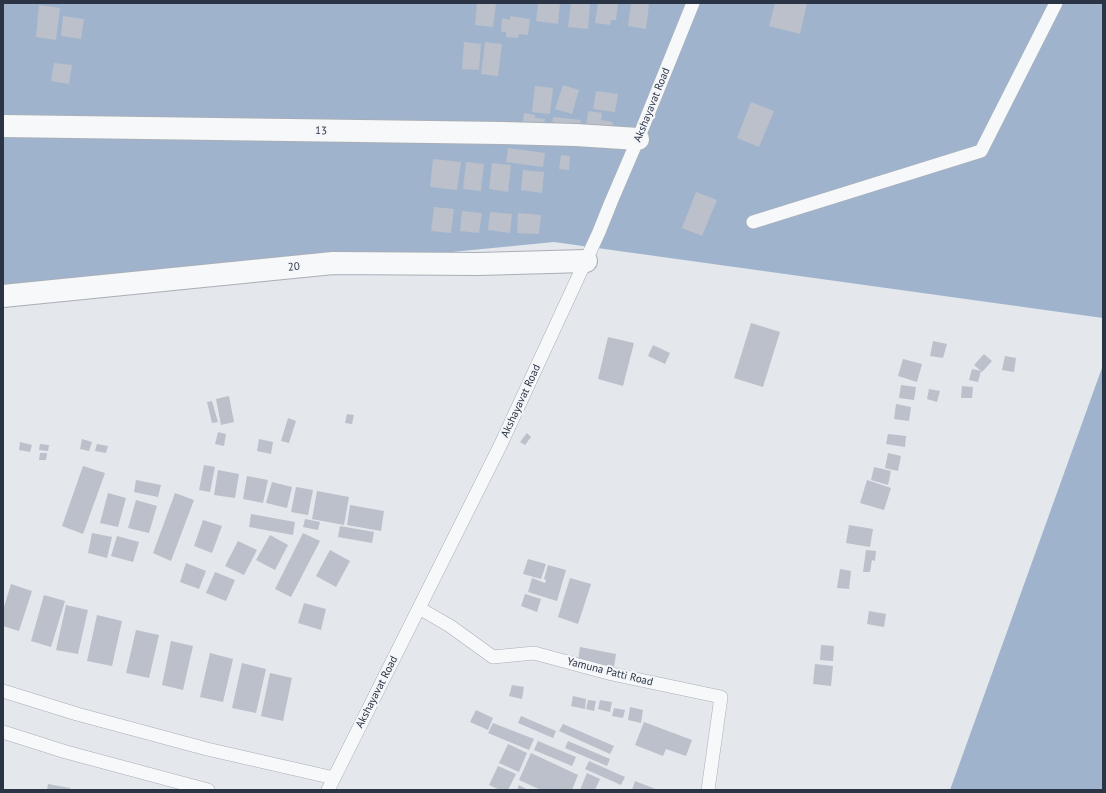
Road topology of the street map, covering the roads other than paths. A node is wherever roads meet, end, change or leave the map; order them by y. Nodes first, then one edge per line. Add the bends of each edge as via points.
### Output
1 (693, 3) edge
2 (1056, 3) edge
3 (3, 126) edge
4 (638, 139) junction
5 (753, 222) dead end
6 (586, 261) junction
7 (3, 296) edge
8 (419, 608) junction
9 (3, 691) edge
10 (3, 732) edge
11 (334, 778) junction
12 (208, 790) edge
13 (328, 790) edge
14 (708, 790) edge

1 - 4 lane, Akshayavat Road
2 - 5 lane via 981,151
3 - 4 street, 13 via 502,134
4 - 6 lane, Akshayavat Road
6 - 7 street, 20 via 334,264
6 - 8 lane, Akshayavat Road via 500,446
8 - 11 lane, Akshayavat Road
8 - 14 lane, Yamuna Patti Road via 450,626 492,657 534,653 612,674 721,696
9 - 11 lane via 206,749
10 - 12 lane via 66,752
11 - 13 lane, Akshayavat Road

